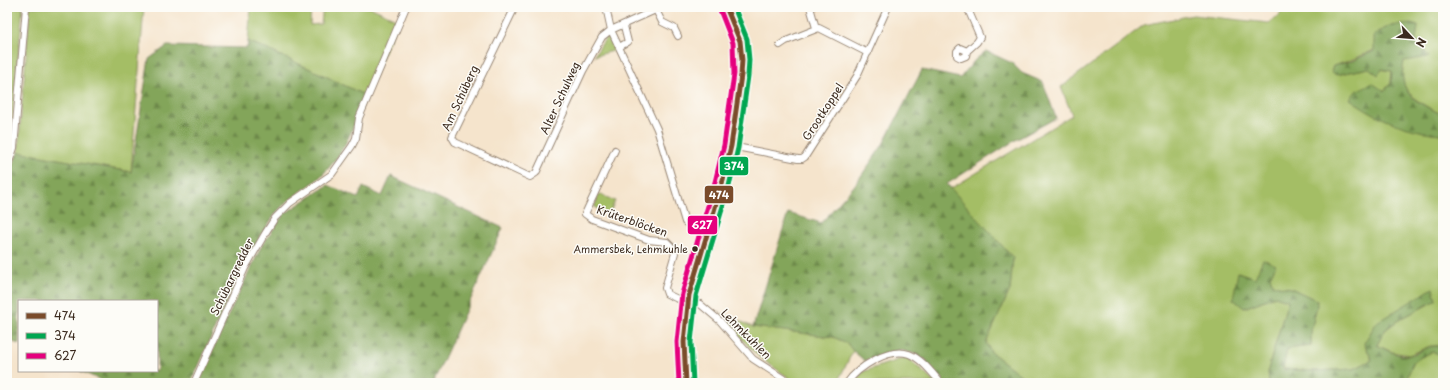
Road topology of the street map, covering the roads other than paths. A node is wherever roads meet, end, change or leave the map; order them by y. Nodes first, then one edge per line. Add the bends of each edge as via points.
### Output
1 (26, 7) edge
2 (406, 7) edge
3 (514, 7) edge
4 (606, 7) edge
5 (662, 7) edge
6 (726, 7) edge
7 (810, 7) edge
8 (888, 7) edge
9 (967, 7) edge
10 (656, 10) junction
11 (624, 26) junction
12 (816, 28) junction
13 (611, 30) junction
14 (678, 36) dead end
15 (780, 45) dead end
16 (619, 47) junction
17 (966, 51) dead end
18 (868, 53) junction
19 (731, 146) junction
20 (615, 150) dead end
21 (7, 168) edge
22 (532, 176) joint
23 (707, 233) junction
24 (688, 302) junction
25 (194, 383) edge
26 (686, 383) edge
27 (790, 383) edge
28 (847, 383) edge
29 (942, 383) edge

1 - 21 street via 14,148
2 - 25 street, Schübargredder via 360,118 352,146 332,174 290,203 268,228 245,268
3 - 22 street, Am Schüberg via 452,137 455,142 527,176
4 - 13 street
5 - 10 street
6 - 19 main road via 738,34 742,60
7 - 12 street
8 - 18 street, Grootkoppel
9 - 17 street via 980,37
10 - 11 street
10 - 14 street via 662,22 674,28
11 - 13 street
11 - 16 street via 628,42
12 - 15 street
12 - 18 street via 822,28
13 - 16 street
13 - 22 street, Alter Schulweg via 600,41 588,62 536,173
16 - 23 street via 655,124 685,222
18 - 19 street, Grootkoppel via 838,108 802,159
19 - 23 main road via 720,194
20 - 24 street, Krüterblöcken via 585,214 637,236 670,245 675,253 665,290 670,296
23 - 24 main road via 695,268
24 - 26 main road via 684,342
24 - 27 street, Lehmkuhlen via 698,303 704,307 720,321 753,359
28 - 29 street via 868,362 902,353 920,360

